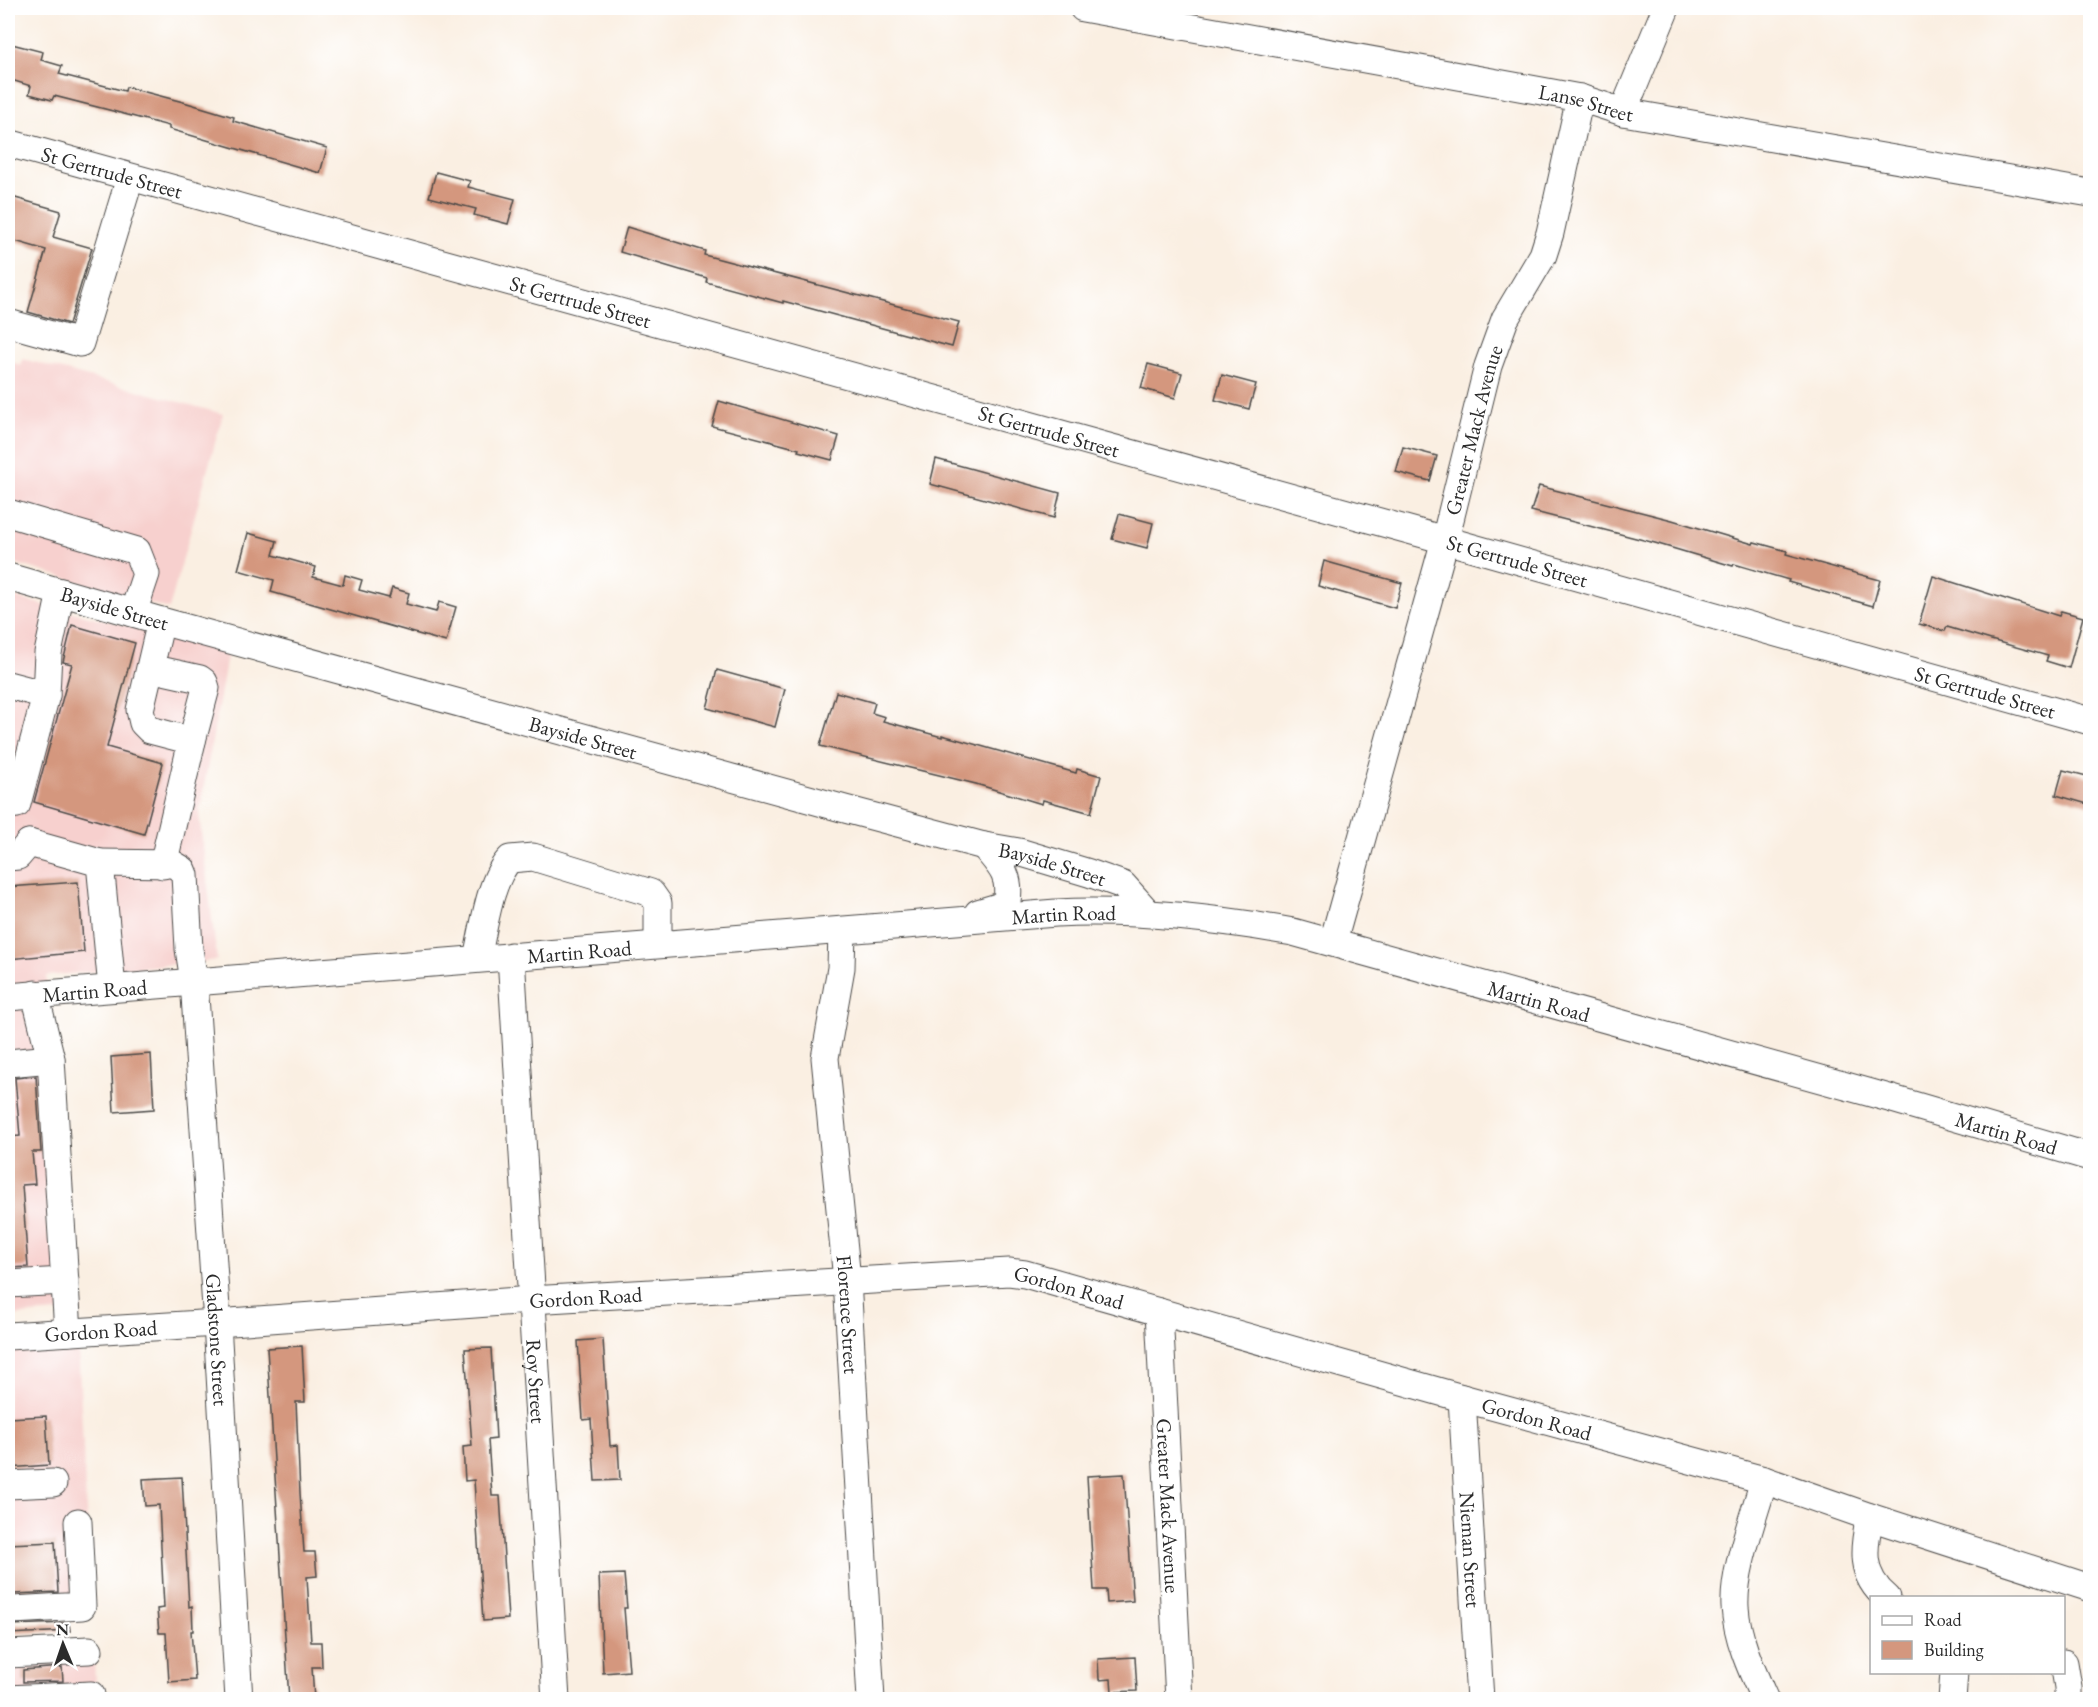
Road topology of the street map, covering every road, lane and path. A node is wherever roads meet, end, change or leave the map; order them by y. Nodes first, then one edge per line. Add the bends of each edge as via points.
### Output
1 (1083, 8) edge
2 (1666, 8) edge
3 (1580, 98) junction
4 (1623, 112) junction
5 (8, 143) edge
6 (130, 178) junction
7 (2091, 193) edge
8 (8, 323) edge
9 (8, 513) edge
10 (1445, 540) junction
11 (8, 577) edge
12 (61, 592) junction
13 (133, 613) junction
14 (161, 621) junction
15 (150, 668) junction
16 (8, 685) edge
17 (46, 695) junction
18 (2091, 721) edge
19 (192, 741) junction
20 (12, 805) edge
21 (984, 846) junction
22 (18, 850) edge
23 (100, 863) junction
24 (163, 864) junction
25 (1148, 913) junction
26 (939, 923) junction
27 (842, 931) junction
28 (1333, 942) junction
29 (658, 944) junction
30 (511, 956) junction
31 (477, 958) junction
32 (194, 981) junction
33 (112, 988) junction
34 (35, 994) junction
35 (8, 997) edge
36 (51, 1059) junction
37 (8, 1063) edge
38 (2091, 1157) edge
39 (847, 1280) junction
40 (65, 1281) junction
41 (8, 1284) edge
42 (531, 1300) junction
43 (1159, 1312) junction
44 (217, 1323) junction
45 (68, 1332) junction
46 (8, 1336) edge
47 (1462, 1398) junction
48 (1764, 1480) junction
49 (53, 1483) dead end
50 (8, 1485) edge
51 (1870, 1517) junction
52 (78, 1522) dead end
53 (2073, 1590) edge
54 (1885, 1596) edge
55 (8, 1609) edge
56 (89, 1650) dead end
57 (8, 1654) edge
58 (2065, 1669) edge
59 (1954, 1674) edge
60 (91, 1695) dead end
61 (8, 1699) edge
62 (239, 1700) edge
63 (556, 1700) edge
64 (871, 1700) edge
65 (1179, 1700) edge
66 (1480, 1700) edge
67 (1765, 1700) edge
68 (1952, 1700) edge
69 (2068, 1700) edge

1 - 3 street, Lanse Street
2 - 4 street
3 - 4 street, Lanse Street
3 - 10 street, Greater Mack Avenue via 1550,233 1543,255 1505,319 1488,366
4 - 7 street, Lanse Street
5 - 6 street, St Gertrude Street
6 - 8 street via 80,343
6 - 10 street, St Gertrude Street
9 - 13 street via 137,550 146,574
10 - 18 street, St Gertrude Street
10 - 28 street, Greater Mack Avenue
11 - 12 street, Bayside Street
12 - 13 street, Bayside Street
12 - 17 street via 48,653
13 - 14 street, Bayside Street
14 - 15 street
14 - 21 street, Bayside Street
15 - 19 street via 140,710 143,723 150,730
15 - 19 street via 204,682 206,688
16 - 17 street
17 - 20 street
19 - 24 street
20 - 22 street
21 - 25 street, Bayside Street via 1019,852 1124,885
21 - 26 street via 1006,874 1007,901 983,912
22 - 23 street
23 - 24 street
23 - 33 street
24 - 32 street, Gladstone Street via 179,866 185,875
25 - 26 street, Martin Road via 1101,911
25 - 28 street, Martin Road via 1248,924
26 - 27 street, Martin Road
27 - 29 street, Martin Road
27 - 39 street, Florence Street via 841,968 825,1058
28 - 38 street, Martin Road
29 - 30 street, Martin Road
29 - 31 street via 658,903 651,893 533,857 510,859 501,868
30 - 31 street, Martin Road
30 - 42 street, Roy Street
31 - 32 street, Martin Road
32 - 33 street, Martin Road
32 - 44 street, Gladstone Street
33 - 34 street, Martin Road
34 - 35 street, Martin Road
34 - 36 street
36 - 37 street
36 - 40 street
39 - 42 street, Gordon Road
39 - 43 street, Gordon Road via 1009,1272
39 - 64 street, Florence Street
40 - 41 street
40 - 45 street
42 - 44 street, Gordon Road
42 - 63 street, Roy Street
43 - 47 street, Gordon Road
43 - 65 street, Greater Mack Avenue
44 - 45 street, Gordon Road
44 - 62 street, Gladstone Street
45 - 46 street, Gordon Road
47 - 48 street, Gordon Road
47 - 66 street, Nieman Street
48 - 51 street, Gordon Road
48 - 67 street via 1740,1566 1735,1607 1749,1663
49 - 50 street
51 - 53 street, Gordon Road
51 - 54 street via 1864,1559 1876,1589
52 - 55 street via 82,1606
56 - 57 street
58 - 69 street
59 - 68 street
60 - 61 street

